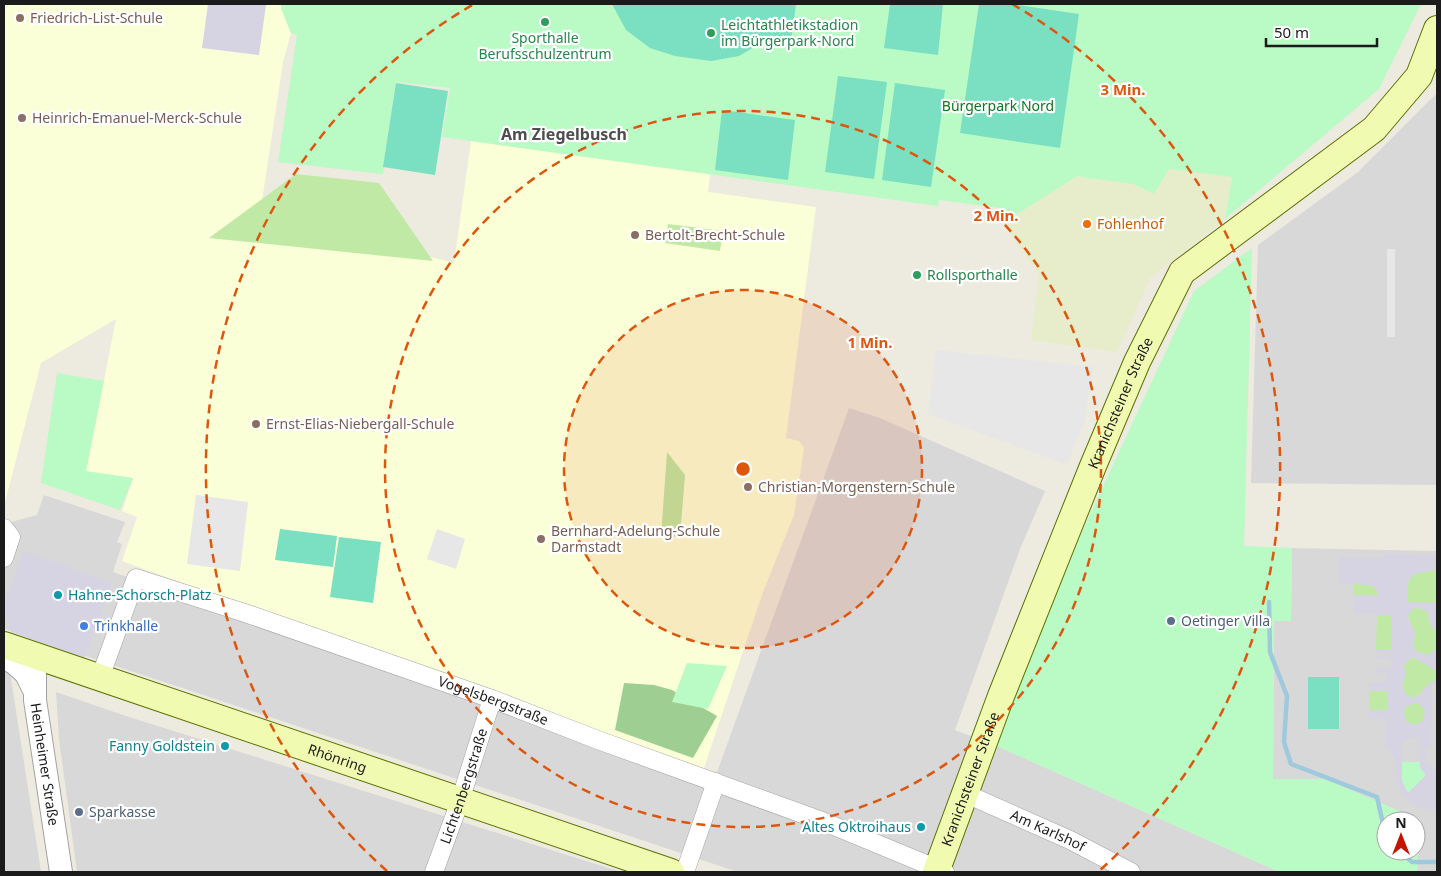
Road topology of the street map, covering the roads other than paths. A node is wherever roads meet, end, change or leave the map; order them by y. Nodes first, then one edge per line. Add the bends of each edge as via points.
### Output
1 (1437, 29) edge
2 (1428, 76) edge
3 (7, 534) edge
4 (4, 558) edge
5 (4, 645) edge
6 (35, 656) junction
7 (4, 658) edge
8 (100, 678) junction
9 (34, 690) junction
10 (492, 699) junction
11 (716, 782) junction
12 (964, 793) junction
13 (460, 801) junction
14 (940, 871) edge
15 (61, 872) edge
16 (434, 872) edge
17 (671, 872) edge
18 (685, 872) edge
19 (1131, 872) edge

1 - 2 main road, Kranichsteiner Straße
2 - 12 main road, Kranichsteiner Straße via 1374,129 1182,272 1137,362 1097,457
3 - 4 street
5 - 6 main road, Rhönring
6 - 8 main road, Rhönring
6 - 9 street, Heinheimer Straße
7 - 9 street via 22,670
8 - 10 street, Vogelsbergstraße via 136,578
8 - 13 main road, Rhönring
9 - 15 street, Heinheimer Straße
10 - 11 street, Vogelsbergstraße
10 - 13 street, Lichtenbergstraße
11 - 14 street, Vogelsbergstraße via 822,821
11 - 18 street
12 - 14 main road, Kranichsteiner Straße
12 - 19 street, Am Karlshof via 1070,840
13 - 16 street, Lichtenbergstraße
13 - 17 main road, Rhönring

